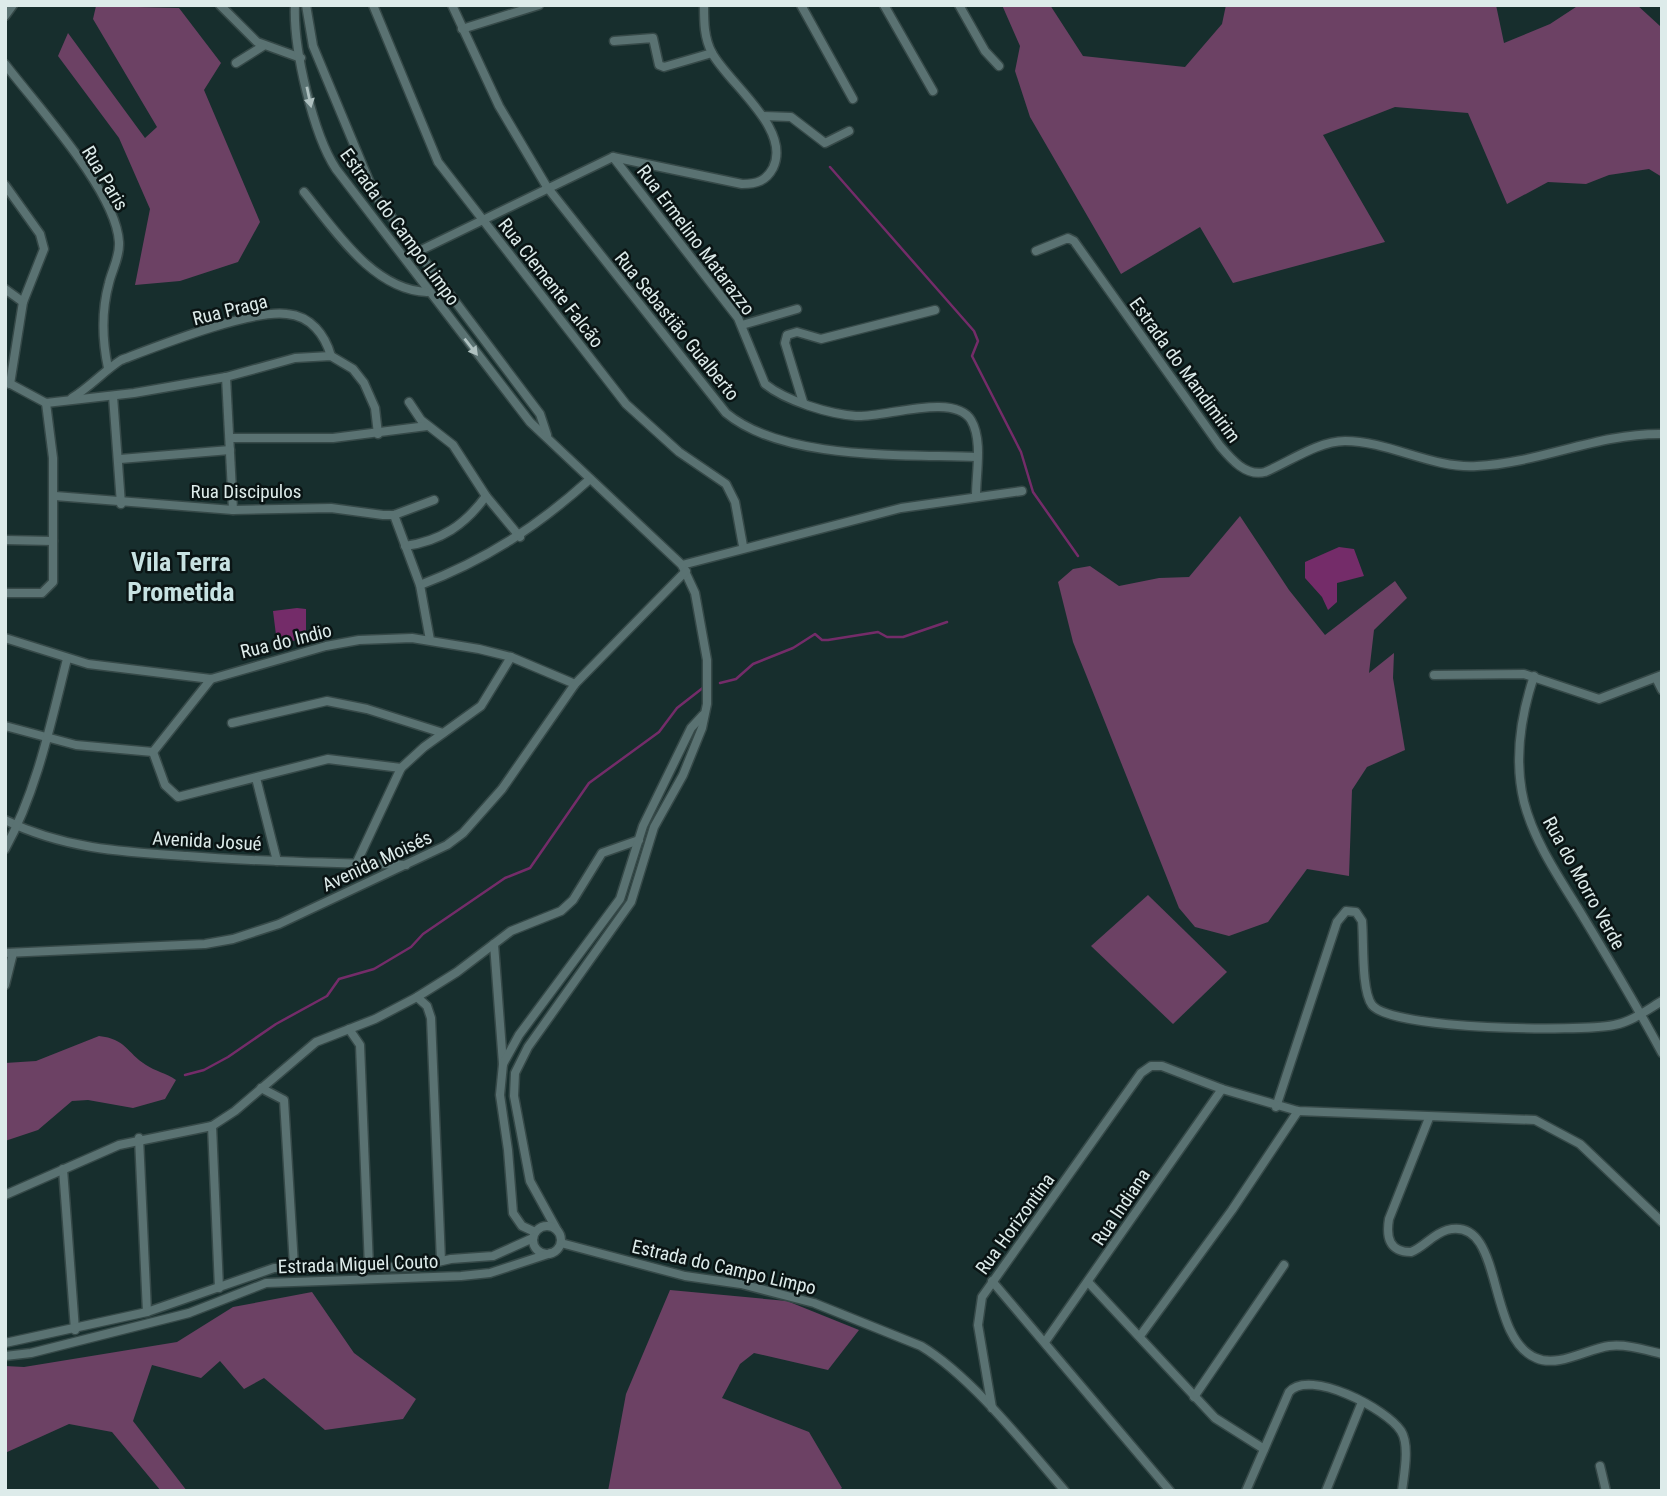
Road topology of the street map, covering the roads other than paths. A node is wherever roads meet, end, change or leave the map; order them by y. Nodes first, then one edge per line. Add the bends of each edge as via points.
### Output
1 (13, 5) edge
2 (220, 5) edge
3 (295, 5) edge
4 (306, 5) edge
5 (373, 5) edge
6 (452, 5) edge
7 (539, 5) edge
8 (704, 5) edge
9 (801, 5) edge
10 (884, 5) edge
11 (959, 5) edge
12 (5, 16) edge
13 (295, 20) junction
14 (307, 21) junction
15 (462, 29) junction
16 (614, 41) dead end
17 (263, 46) junction
18 (712, 53) junction
19 (301, 58) junction
20 (236, 63) dead end
21 (5, 64) edge
22 (999, 66) dead end
23 (933, 91) dead end
24 (853, 99) dead end
25 (763, 116) junction
26 (849, 131) dead end
27 (613, 157) junction
28 (5, 185) edge
29 (547, 187) junction
30 (304, 192) dead end
31 (482, 220) junction
32 (1036, 251) dead end
33 (417, 252) junction
34 (5, 289) edge
35 (427, 292) junction
36 (23, 302) junction
37 (797, 309) dead end
38 (935, 310) dead end
39 (742, 326) junction
40 (331, 356) junction
41 (108, 368) junction
42 (226, 377) junction
43 (7, 383) edge
44 (113, 396) junction
45 (69, 400) junction
46 (408, 402) dead end
47 (803, 402) junction
48 (46, 403) junction
49 (427, 426) junction
50 (378, 434) junction
51 (1662, 434) edge
52 (547, 435) junction
53 (230, 438) junction
54 (230, 450) junction
55 (977, 457) junction
56 (120, 459) junction
57 (590, 479) junction
58 (1022, 491) dead end
59 (55, 496) junction
60 (486, 496) junction
61 (976, 496) junction
62 (434, 500) dead end
63 (121, 504) junction
64 (233, 510) junction
65 (394, 515) junction
66 (520, 537) junction
67 (5, 540) edge
68 (53, 541) junction
69 (405, 546) junction
70 (743, 546) junction
71 (684, 568) junction
72 (420, 585) junction
73 (6, 590) edge
74 (5, 638) edge
75 (430, 640) junction
76 (511, 657) junction
77 (67, 659) junction
78 (1434, 675) dead end
79 (1534, 676) junction
80 (1659, 676) edge
81 (211, 680) junction
82 (575, 684) junction
83 (1662, 690) edge
84 (703, 715) junction
85 (232, 723) dead end
86 (5, 726) edge
87 (443, 733) junction
88 (47, 738) junction
89 (153, 752) junction
90 (401, 768) junction
91 (256, 778) junction
92 (5, 820) edge
93 (18, 827) junction
94 (639, 840) junction
95 (5, 849) edge
96 (276, 861) junction
97 (356, 864) junction
98 (411, 865) junction
99 (494, 944) junction
100 (9, 953) edge
101 (5, 985) edge
102 (417, 997) junction
103 (1662, 1001) edge
104 (1641, 1014) junction
105 (349, 1029) junction
106 (1662, 1053) edge
107 (503, 1064) junction
108 (261, 1088) junction
109 (1222, 1089) junction
110 (1276, 1107) junction
111 (1297, 1111) junction
112 (1429, 1118) junction
113 (212, 1126) junction
114 (139, 1139) junction
115 (62, 1170) junction
116 (5, 1195) edge
117 (1662, 1222) edge
118 (557, 1230) junction
119 (534, 1235) junction
120 (561, 1243) junction
121 (551, 1254) junction
122 (441, 1261) junction
123 (1284, 1265) dead end
124 (294, 1266) junction
125 (369, 1267) junction
126 (992, 1281) junction
127 (1089, 1283) junction
128 (219, 1288) junction
129 (185, 1301) junction
130 (147, 1312) junction
131 (189, 1313) junction
132 (75, 1330) junction
133 (1140, 1336) junction
134 (1045, 1342) junction
135 (5, 1343) edge
136 (1662, 1354) edge
137 (5, 1356) edge
138 (1194, 1397) junction
139 (1362, 1402) junction
140 (992, 1408) junction
141 (1264, 1449) junction
142 (1600, 1466) dead end
143 (1065, 1491) edge
144 (1170, 1491) edge
145 (1246, 1491) edge
146 (1326, 1491) edge
147 (1402, 1491) edge
148 (1606, 1491) edge

1 - 12 street
2 - 17 street
3 - 13 street, Estrada do Campo Limpo
4 - 14 street, Estrada do Campo Limpo
5 - 31 street, Rua Clemente Falcão via 434,155
6 - 15 street, Rua Sebastião Gualberto
7 - 15 street
8 - 18 street via 706,40
9 - 24 street
10 - 23 street
11 - 22 street
13 - 14 street
13 - 19 street, Estrada do Campo Limpo
14 - 33 street, Estrada do Campo Limpo via 327,84 367,179
15 - 29 street, Rua Sebastião Gualberto via 499,106
16 - 18 street via 653,38 659,65 664,67
17 - 19 street
17 - 20 street
18 - 25 street
19 -> 35 street, Estrada do Campo Limpo via 315,123 328,157
21 - 41 street, Rua Paris via 85,167 116,228 118,253 103,316
25 - 26 street via 791,117 825,143
25 - 27 street via 777,153 767,178 754,184
27 - 29 street
27 - 39 street, Rua Ermelino Matarazzo
28 - 36 street via 43,242 41,260
29 - 31 street
29 - 55 street, Rua Sebastião Gualberto via 732,418 837,453
30 - 35 street via 383,279 404,289
31 - 33 street
31 - 70 street, Rua Clemente Falcão via 626,404 679,452 726,484 735,502
32 - 51 street, Estrada do Mandimirim via 1068,238 1074,241 1220,446 1251,472 1265,472 1343,441 1477,466 1528,459 1616,436
33 - 52 street, Estrada do Campo Limpo via 540,414
34 - 36 street
35 -> 52 street, Estrada do Campo Limpo via 530,422
36 - 43 street
37 - 39 street
38 - 47 street via 821,339 797,331 787,335 785,343
39 - 47 street, Rua Ermelino Matarazzo via 765,384
40 - 41 street, Rua Praga via 324,337 311,323 275,314 181,338
40 - 42 street via 295,358
40 - 50 street, Rua Praga via 353,369 364,383
41 - 45 street, Rua Praga via 99,381
42 - 44 street
42 - 53 street
43 - 48 street
44 - 45 street
44 - 56 street
45 - 48 street
46 - 49 street
47 - 55 street, Rua Ermelino Matarazzo via 860,416 957,408 971,421
48 - 59 street
49 - 50 street
49 - 60 street via 453,444
50 - 53 street
52 - 57 street, Estrada do Campo Limpo
53 - 54 street
54 - 56 street
54 - 64 street
55 - 61 street, Rua Ermelino Matarazzo
56 - 63 street
57 - 66 street
57 - 71 street, Estrada do Campo Limpo
58 - 61 street
59 - 63 street, Rua Discipulos
59 - 68 street
60 - 66 street
60 - 69 street via 468,519 448,534
61 - 70 street via 901,508
62 - 65 street, Rua Discipulos
63 - 64 street, Rua Discipulos
64 - 65 street, Rua Discipulos via 316,507
65 - 69 street
66 - 72 street
67 - 68 street
68 - 73 street via 53,582 42,593
69 - 72 street
70 - 71 street
71 - 82 street, Avenida Moisés
71 - 84 street, Estrada do Campo Limpo via 695,593 707,660
72 - 75 street
74 - 77 street, Rua do Indio
75 - 76 street, Rua do Indio
75 - 81 street, Rua do Indio via 359,640 288,655
76 - 82 street, Rua do Indio
76 - 87 street via 481,706
77 - 81 street, Rua do Indio
77 - 88 street
78 - 79 street
79 - 80 street via 1599,699
79 - 104 street, Rua do Morro Verde via 1521,736 1520,776 1528,816 1551,864
80 - 83 street
81 - 89 street
82 - 98 street, Avenida Moisés via 483,811 447,845
84 - 94 street via 691,728
84 - 118 street, Estrada do Campo Limpo via 694,748 654,827 631,902 528,1047 515,1073 514,1096 530,1181
85 - 87 street via 327,701
86 - 88 street
87 - 90 street
88 - 89 street
88 - 93 street
89 - 91 street via 172,795
90 - 91 street via 328,759
90 - 97 street
91 - 96 street
92 - 93 street, Avenida Josué
93 - 95 street
93 - 96 street, Avenida Josué via 91,849
94 - 99 street via 602,853 561,911 515,929
94 - 107 street via 620,899 519,1035
96 - 97 street, Avenida Josué
97 - 98 street, Avenida Josué
98 - 100 street, Avenida Moisés via 279,924 233,939
99 - 102 street
99 - 107 street
100 - 101 street
102 - 105 street
102 - 122 street via 431,1018
103 - 104 street
104 - 106 street, Rua do Morro Verde
104 - 110 street via 1614,1025 1507,1027 1389,1016 1368,996 1362,921 1356,912 1346,911 1337,922
105 - 108 street via 316,1042
105 - 125 street via 360,1045
107 - 119 street via 500,1095 513,1213
108 - 113 street
108 - 124 street via 285,1100
109 - 110 street
109 - 126 street, Rua Horizontina via 1162,1066 1150,1066
109 - 127 street, Rua Indiana
110 - 111 street
111 - 112 street
111 - 133 street
112 - 117 street via 1542,1123 1580,1144
112 - 136 street via 1389,1219 1387,1231 1395,1250 1411,1252 1445,1230 1461,1229 1474,1235 1487,1258 1511,1338 1540,1360 1619,1346
113 - 114 street
113 - 128 street
114 - 115 street
114 - 130 street
115 - 116 street
115 - 132 street
118 - 119 street via 544,1226
118 - 120 street
119 - 121 street via 539,1252
119 - 122 street via 492,1256
120 - 121 street
120 - 140 street, Estrada do Campo Limpo via 685,1276 741,1284 855,1318 936,1355
121 - 131 street, Estrada Miguel Couto via 461,1276 266,1283
122 - 125 street via 415,1267
123 - 138 street
124 - 125 street
124 - 128 street via 251,1274
126 - 134 street
126 - 140 street, Rua Horizontina via 977,1315
127 - 133 street
127 - 134 street, Rua Indiana
128 - 129 street
129 - 130 street
129 - 131 street
130 - 132 street
131 - 137 street, Estrada Miguel Couto
132 - 135 street
133 - 138 street
134 - 144 street
138 - 141 street via 1215,1418
139 - 141 street via 1340,1391 1300,1384 1289,1392
139 - 146 street
139 - 147 street via 1392,1420 1402,1432
140 - 143 street, Estrada do Campo Limpo
141 - 145 street
142 - 148 street

